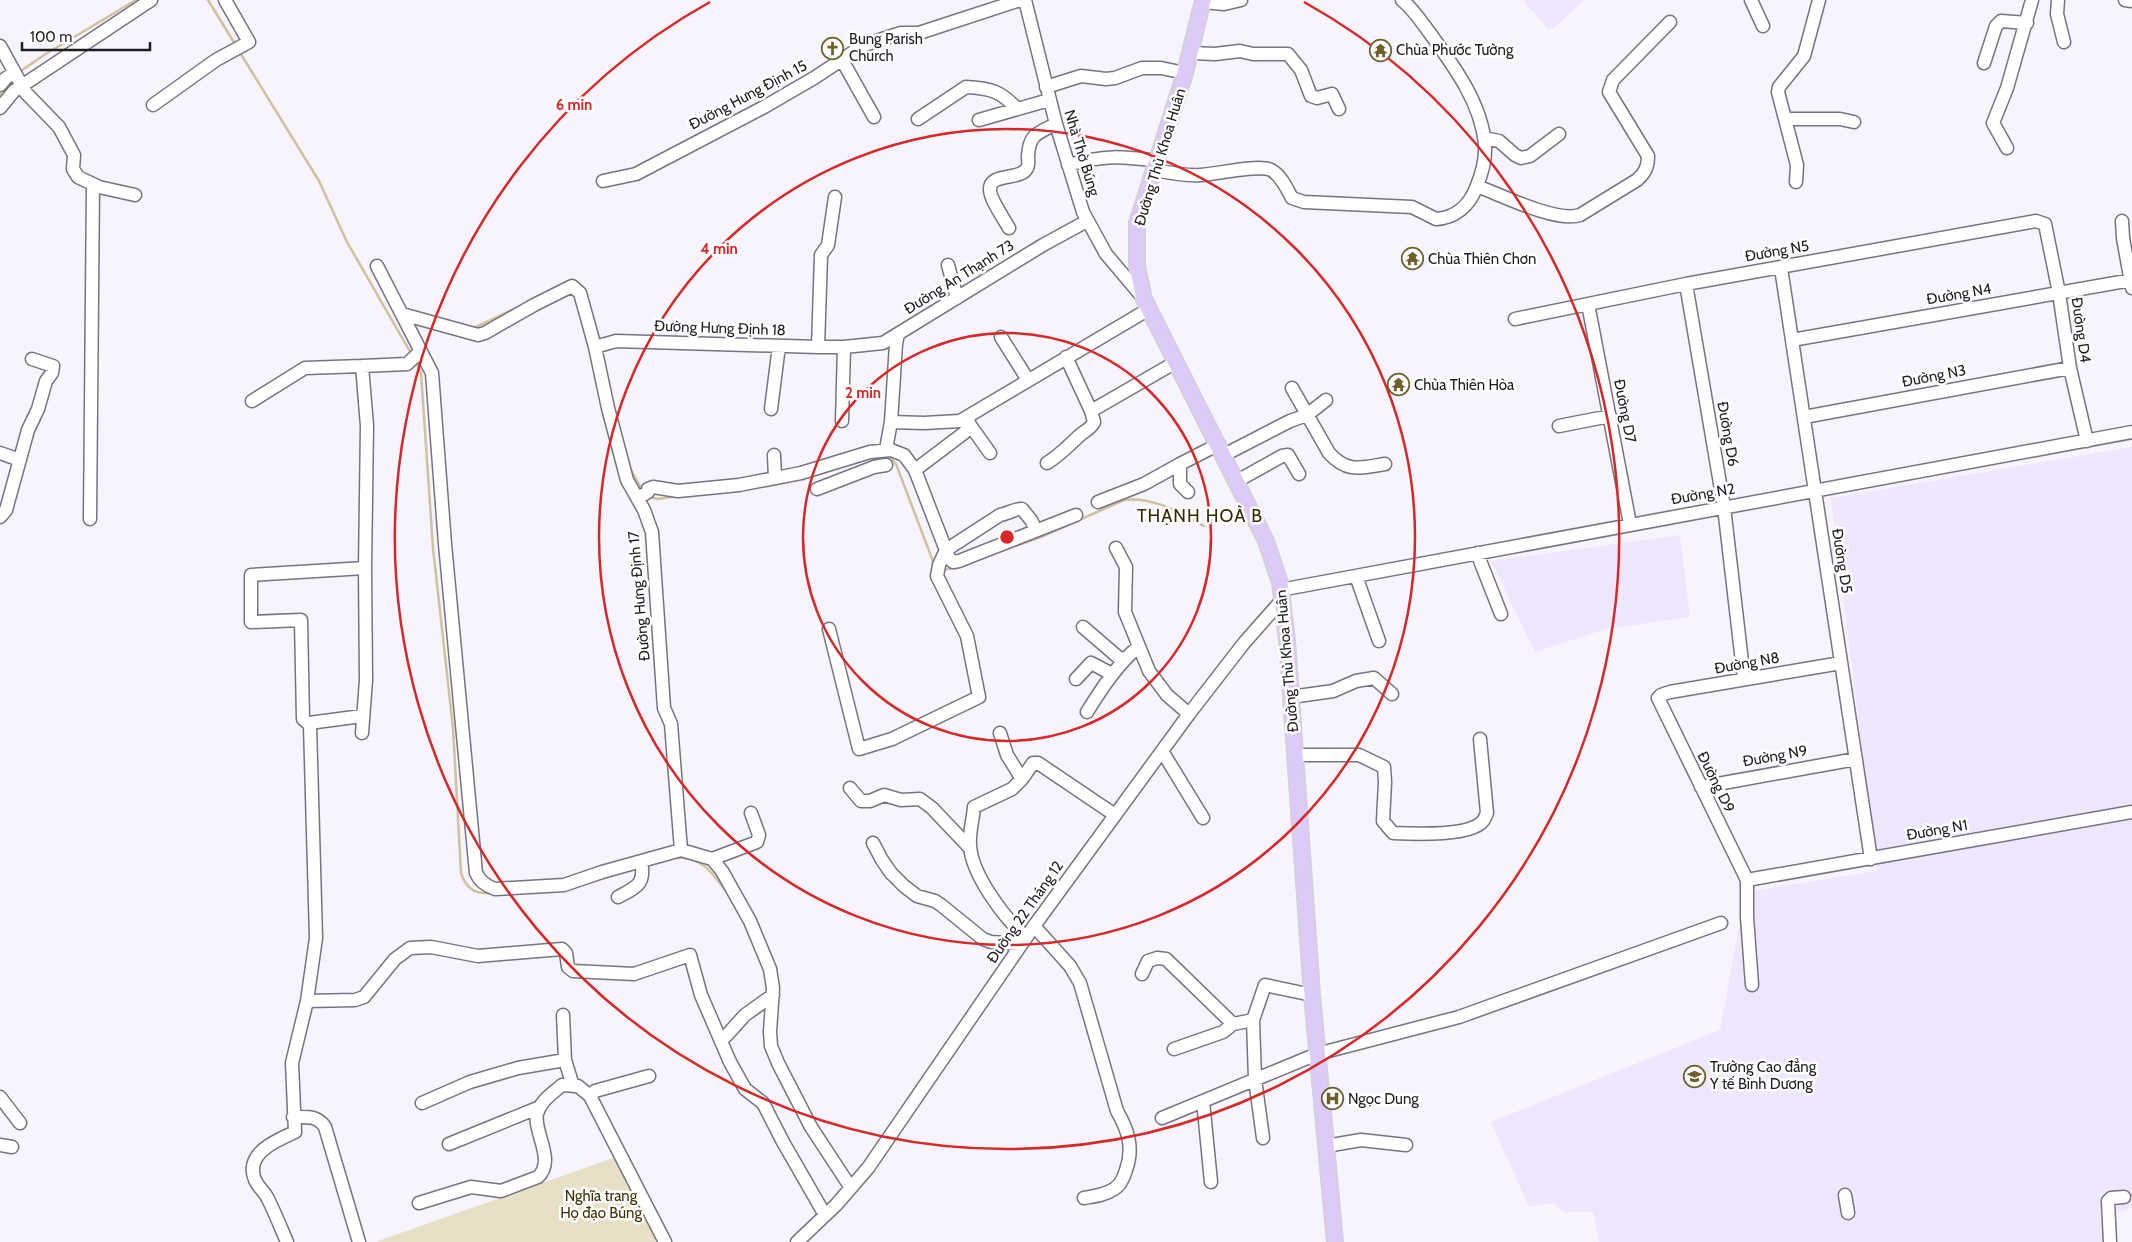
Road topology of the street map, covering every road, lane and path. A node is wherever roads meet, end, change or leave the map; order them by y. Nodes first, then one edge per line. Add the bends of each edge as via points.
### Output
1 (151, 0) edge
2 (225, 0) edge
3 (1025, 0) edge
4 (1241, 0) edge
5 (1402, 0) edge
6 (1751, 0) edge
7 (1819, 0) edge
8 (2032, 0) edge
9 (2058, 0) edge
10 (2125, 0) edge
11 (1203, 1) edge
12 (2132, 2) edge
13 (1670, 22) dead end
14 (2027, 23) junction
15 (1763, 26) dead end
16 (2064, 42) dead end
17 (0, 46) edge
18 (1191, 53) junction
19 (842, 60) junction
20 (1984, 63) dead end
21 (1185, 73) junction
22 (17, 78) junction
23 (0, 85) edge
24 (1046, 87) junction
25 (1050, 100) junction
26 (153, 105) dead end
27 (0, 108) edge
28 (1017, 109) junction
29 (1339, 109) dead end
30 (874, 117) dead end
31 (1785, 119) junction
32 (918, 120) dead end
33 (979, 120) dead end
34 (1854, 122) dead end
35 (1056, 124) junction
36 (1559, 134) dead end
37 (1484, 138) junction
38 (2007, 148) dead end
39 (1068, 164) junction
40 (1156, 166) junction
41 (603, 181) dead end
42 (1796, 182) dead end
43 (92, 184) junction
44 (1477, 186) junction
45 (135, 195) dead end
46 (834, 197) dead end
47 (1087, 221) junction
48 (2122, 221) dead end
49 (2045, 224) joint
50 (1008, 228) dead end
51 (948, 265) dead end
52 (377, 266) dead end
53 (1781, 268) junction
54 (2132, 283) edge
55 (1686, 284) junction
56 (2059, 293) junction
57 (957, 298) junction
58 (1146, 304) junction
59 (1588, 304) junction
60 (402, 314) junction
61 (1515, 318) dead end
62 (898, 334) junction
63 (1001, 337) dead end
64 (1792, 340) junction
65 (780, 346) junction
66 (595, 347) junction
67 (818, 347) junction
68 (844, 347) junction
69 (419, 352) junction
70 (1066, 357) junction
71 (32, 359) dead end
72 (1176, 362) junction
73 (362, 366) junction
74 (2070, 368) junction
75 (1028, 380) junction
76 (1292, 388) dead end
77 (1326, 400) dead end
78 (252, 401) dead end
79 (771, 409) dead end
80 (1091, 411) junction
81 (1307, 415) junction
82 (1610, 416) junction
83 (1804, 417) junction
84 (842, 421) dead end
85 (968, 421) junction
86 (891, 422) junction
87 (1559, 426) dead end
88 (2132, 432) edge
89 (2086, 441) junction
90 (886, 449) junction
91 (1221, 450) junction
92 (0, 453) edge
93 (990, 453) dead end
94 (774, 455) dead end
95 (875, 459) junction
96 (20, 460) junction
97 (1047, 463) dead end
98 (1180, 464) junction
99 (1385, 464) dead end
100 (915, 470) junction
101 (1298, 474) dead end
102 (775, 478) junction
103 (1237, 481) junction
104 (817, 489) dead end
105 (1815, 490) junction
106 (1188, 492) dead end
107 (645, 493) junction
108 (1098, 502) dead end
109 (1724, 507) junction
110 (1076, 515) dead end
111 (0, 517) edge
112 (90, 519) dead end
113 (1630, 524) junction
114 (1036, 530) junction
115 (1116, 548) dead end
116 (946, 550) junction
117 (1477, 552) junction
118 (365, 568) junction
119 (1356, 576) junction
120 (1281, 596) junction
121 (1501, 614) dead end
122 (1083, 627) dead end
123 (829, 629) dead end
124 (1379, 641) dead end
125 (1138, 647) junction
126 (1124, 659) junction
127 (1841, 662) junction
128 (1112, 674) junction
129 (1076, 679) dead end
130 (1744, 680) junction
131 (1392, 694) dead end
132 (1291, 697) junction
133 (1659, 697) joint
134 (1087, 712) dead end
135 (1189, 714) junction
136 (362, 716) junction
137 (309, 722) junction
138 (362, 733) dead end
139 (1000, 733) dead end
140 (1480, 739) dead end
141 (1162, 751) junction
142 (1296, 755) junction
143 (1856, 759) junction
144 (1022, 779) junction
145 (1701, 787) junction
146 (850, 788) dead end
147 (2132, 812) edge
148 (751, 813) dead end
149 (1115, 815) junction
150 (1203, 818) dead end
151 (874, 843) dead end
152 (970, 848) junction
153 (681, 850) junction
154 (712, 859) junction
155 (1871, 859) junction
156 (642, 866) junction
157 (1747, 880) junction
158 (618, 897) dead end
159 (1721, 923) dead end
160 (1034, 926) junction
161 (1024, 941) junction
162 (1142, 974) dead end
163 (1752, 984) dead end
164 (1312, 995) junction
165 (773, 996) junction
166 (307, 1001) junction
167 (563, 1015) dead end
168 (1254, 1020) junction
169 (1233, 1024) junction
170 (726, 1036) dead end
171 (1174, 1048) dead end
172 (1317, 1054) junction
173 (564, 1060) junction
174 (649, 1076) dead end
175 (1256, 1079) junction
176 (573, 1086) junction
177 (590, 1096) junction
178 (0, 1098) edge
179 (1203, 1102) junction
180 (422, 1104) dead end
181 (540, 1107) junction
182 (293, 1117) junction
183 (1162, 1118) dead end
184 (20, 1124) dead end
185 (1263, 1138) dead end
186 (449, 1144) dead end
187 (1326, 1146) junction
188 (1406, 1146) dead end
189 (1211, 1182) dead end
190 (850, 1188) junction
191 (1845, 1195) dead end
192 (2124, 1197) dead end
193 (1084, 1198) dead end
194 (419, 1203) dead end
195 (1848, 1213) dead end
196 (825, 1216) junction
197 (287, 1242) edge
198 (359, 1242) edge
199 (665, 1242) edge
200 (797, 1242) edge
201 (1334, 1242) edge
202 (2110, 1242) edge

1 - 22 street
2 - 26 street via 249,42 216,60
3 - 19 street, Đường Hưng Định 15 via 919,33 901,33 864,45
3 - 24 street, Nhà Thờ Búng
4 - 11 street via 1224,4
5 - 37 street via 1449,58 1476,109
6 - 15 street
7 - 31 street via 1804,56 1779,87
8 - 14 street
9 - 16 street via 2057,14
10 - 12 street
11 - 18 main road, Đường Thủ Khoa Huân
13 - 44 street via 1613,80 1609,92 1648,156 1644,173 1637,180 1571,218 1548,213
14 - 20 street via 2000,21
14 - 38 street via 1993,123
17 - 22 street
18 - 21 main road, Đường Thủ Khoa Huân
18 - 29 street via 1240,51 1288,54 1301,70 1312,96 1332,94
19 - 30 street
19 - 41 street, Đường Hưng Định 15 via 764,107 636,174
21 - 24 street via 1142,68 1115,78 1081,76
21 - 40 main road, Đường Thủ Khoa Huân
22 - 23 street via 6,78
22 - 27 street via 14,91
22 - 43 street via 26,93 59,127 74,155 73,169 78,177
24 - 25 street, Nhà Thờ Búng
25 - 28 street
25 - 35 street, Nhà Thờ Búng
28 - 32 street via 999,93 966,87
28 - 33 street
31 - 34 street
31 - 42 street via 1797,165
35 - 39 street, Nhà Thờ Búng
35 - 50 street via 1032,138 1025,170 1018,175 994,180 991,185 990,192
36 - 37 street via 1530,156 1521,158 1499,141
37 - 44 street via 1483,172
39 - 40 street via 1121,156
39 - 47 street, Nhà Thờ Búng
40 - 44 street via 1200,175 1249,168 1272,170 1292,198 1304,202 1412,207 1436,219 1464,207
40 - 58 main road, Đường Thủ Khoa Huân via 1136,222 1137,266
43 - 45 street
43 - 112 street
46 - 67 street via 828,245 821,255
47 - 57 street, Đường An Thạnh 73
47 - 58 street, Nhà Thờ Búng via 1106,254
48 - 54 street
49 - 53 street, Đường N5 via 2036,221
49 - 56 street, Đường D4
51 - 57 street
52 - 60 street
53 - 55 street, Đường N5
53 - 64 street, Đường D5
54 - 56 street, Đường N4
55 - 59 street, Đường N5
55 - 109 street, Đường D6
56 - 64 street, Đường N4
56 - 74 street, Đường D4
57 - 62 street, Đường An Thạnh 73
58 - 70 street
58 - 72 main road, Đường Thủ Khoa Huân
59 - 61 street, Đường N5
59 - 82 street, Đường D7
60 - 66 street, Đường Hưng Định 17 via 478,335 572,286 580,293
60 - 69 street
62 - 68 street, Đường An Thạnh 73 via 883,343
62 - 86 street
63 - 75 street
64 - 83 street, Đường D5
65 - 66 street, Đường Hưng Định 18 via 616,341
65 - 67 street, Đường Hưng Định 18
65 - 79 street
66 - 107 street, Đường Hưng Định 17 via 627,480
67 - 68 street, Đường Hưng Định 18
68 - 84 street
69 - 73 street via 407,364
69 - 156 street via 432,373 476,873 483,884 496,889 564,885
70 - 75 street
70 - 80 street
71 - 96 street via 53,366
72 - 80 street
72 - 91 main road, Đường Thủ Khoa Huân
73 - 78 street via 305,368
73 - 118 street via 367,426
74 - 83 street, Đường N3
74 - 89 street, Đường D4
75 - 85 street
76 - 81 street
77 - 81 street
80 - 97 street via 1092,426
81 - 91 street
81 - 99 street via 1329,453 1341,465 1361,468
82 - 87 street
82 - 113 street, Đường D7
83 - 105 street, Đường D5
85 - 86 street
85 - 93 street
85 - 100 street via 964,433
86 - 90 street
88 - 89 street, Đường N2
89 - 105 street, Đường N2
90 - 95 street
90 - 100 street via 904,455
91 - 98 street
91 - 103 main road, Đường Thủ Khoa Huân
92 - 96 street
94 - 102 street
95 - 102 street
95 - 104 street
96 - 111 street via 6,510
98 - 106 street via 1180,484
98 - 108 street via 1144,484
100 - 116 street
101 - 103 street via 1288,455
102 - 107 street via 678,491 654,487
103 - 120 main road, Đường Thủ Khoa Huân via 1266,541
105 - 109 street, Đường N2
105 - 127 street, Đường D5
107 - 153 street, Đường Hưng Định 17 via 644,510 652,532 664,708 671,724
109 - 113 street, Đường N2
109 - 130 street, Đường D6
110 - 114 street
113 - 117 street, Đường N2
114 - 116 street via 959,561 953,562
114 - 116 street via 1022,509 1018,509 1000,515
115 - 125 street via 1126,567 1125,612
116 - 123 street via 937,576 967,636 979,697 892,739 859,749
117 - 119 street, Đường N2
117 - 121 street
118 - 136 street via 366,680
118 - 137 street via 251,575 251,622 301,620 303,719
119 - 120 street, Đường N2
119 - 124 street
120 - 132 main road, Đường Thủ Khoa Huân
120 - 135 street, Đường 22 Tháng 12
122 - 126 street
125 - 126 street
125 - 135 street via 1157,684
126 - 128 street
127 - 130 street, Đường N8
127 - 143 street, Đường D5
128 - 129 street via 1091,663
128 - 134 street
130 - 133 street, Đường N8
131 - 132 street via 1374,678 1332,691
132 - 142 main road, Đường Thủ Khoa Huân
133 - 145 street, Đường D9 via 1659,704
135 - 141 street, Đường 22 Tháng 12
136 - 137 street
136 - 138 street
137 - 166 street via 316,938
139 - 144 street via 1007,755
140 - 142 street via 1487,813 1483,822 1475,827 1430,835 1393,833 1383,821 1384,767 1359,755
141 - 149 street, Đường 22 Tháng 12
141 - 150 street
142 - 164 main road, Đường Thủ Khoa Huân
143 - 145 street, Đường N9
143 - 155 street, Đường D5
144 - 149 street via 1033,763 1038,762
144 - 152 street via 1012,789 974,807
145 - 157 street, Đường D9
146 - 152 street via 861,801 884,795 901,800 920,799
147 - 155 street, Đường N1
148 - 154 street via 759,835 757,842
149 - 160 street, Đường 22 Tháng 12
151 - 161 street via 891,873 917,896 935,901 983,939 992,942
152 - 161 street via 983,884
153 - 154 street
153 - 156 street
154 - 165 street via 722,871 756,934 770,969
155 - 157 street, Đường N1
156 - 158 street via 643,876 639,884
157 - 163 street
159 - 172 street via 1459,1017
160 - 161 street, Đường 22 Tháng 12
160 - 193 street via 1070,966 1080,983 1116,1111 1129,1139 1131,1153 1120,1184 1101,1196
161 - 190 street, Đường 22 Tháng 12 via 868,1168
162 - 169 street via 1148,961 1166,959
164 - 168 street via 1265,985
164 - 172 main road, Đường Thủ Khoa Huân
165 - 170 street via 745,1015
165 - 190 street via 771,1046 811,1128
166 - 182 street via 292,1063
166 - 196 street via 364,997 395,959 410,948 431,947 478,956 562,949 566,953 568,967 573,971 630,974 690,955 701,995 730,1062 745,1089 763,1104
167 - 173 street
168 - 169 street
168 - 175 street
169 - 171 street via 1223,1032
172 - 175 street
172 - 187 main road, Đường Thủ Khoa Huân
173 - 176 street
173 - 180 street via 518,1068 470,1082
174 - 177 street via 595,1091
175 - 179 street
175 - 185 street
176 - 177 street via 578,1086
176 - 181 street via 562,1085
177 - 199 street
178 - 184 street
179 - 183 street
179 - 189 street
181 - 186 street
181 - 194 street via 536,1114 546,1161 538,1177 501,1191 471,1187
182 - 197 street via 295,1132 261,1150 253,1168 255,1180 267,1197
182 - 198 street via 314,1117 325,1127
187 - 188 street via 1361,1140
187 - 201 main road, Đường Thủ Khoa Huân
190 - 196 street, Đường 22 Tháng 12
191 - 195 street
192 - 202 street via 2108,1201
196 - 200 street, Đường 22 Tháng 12

